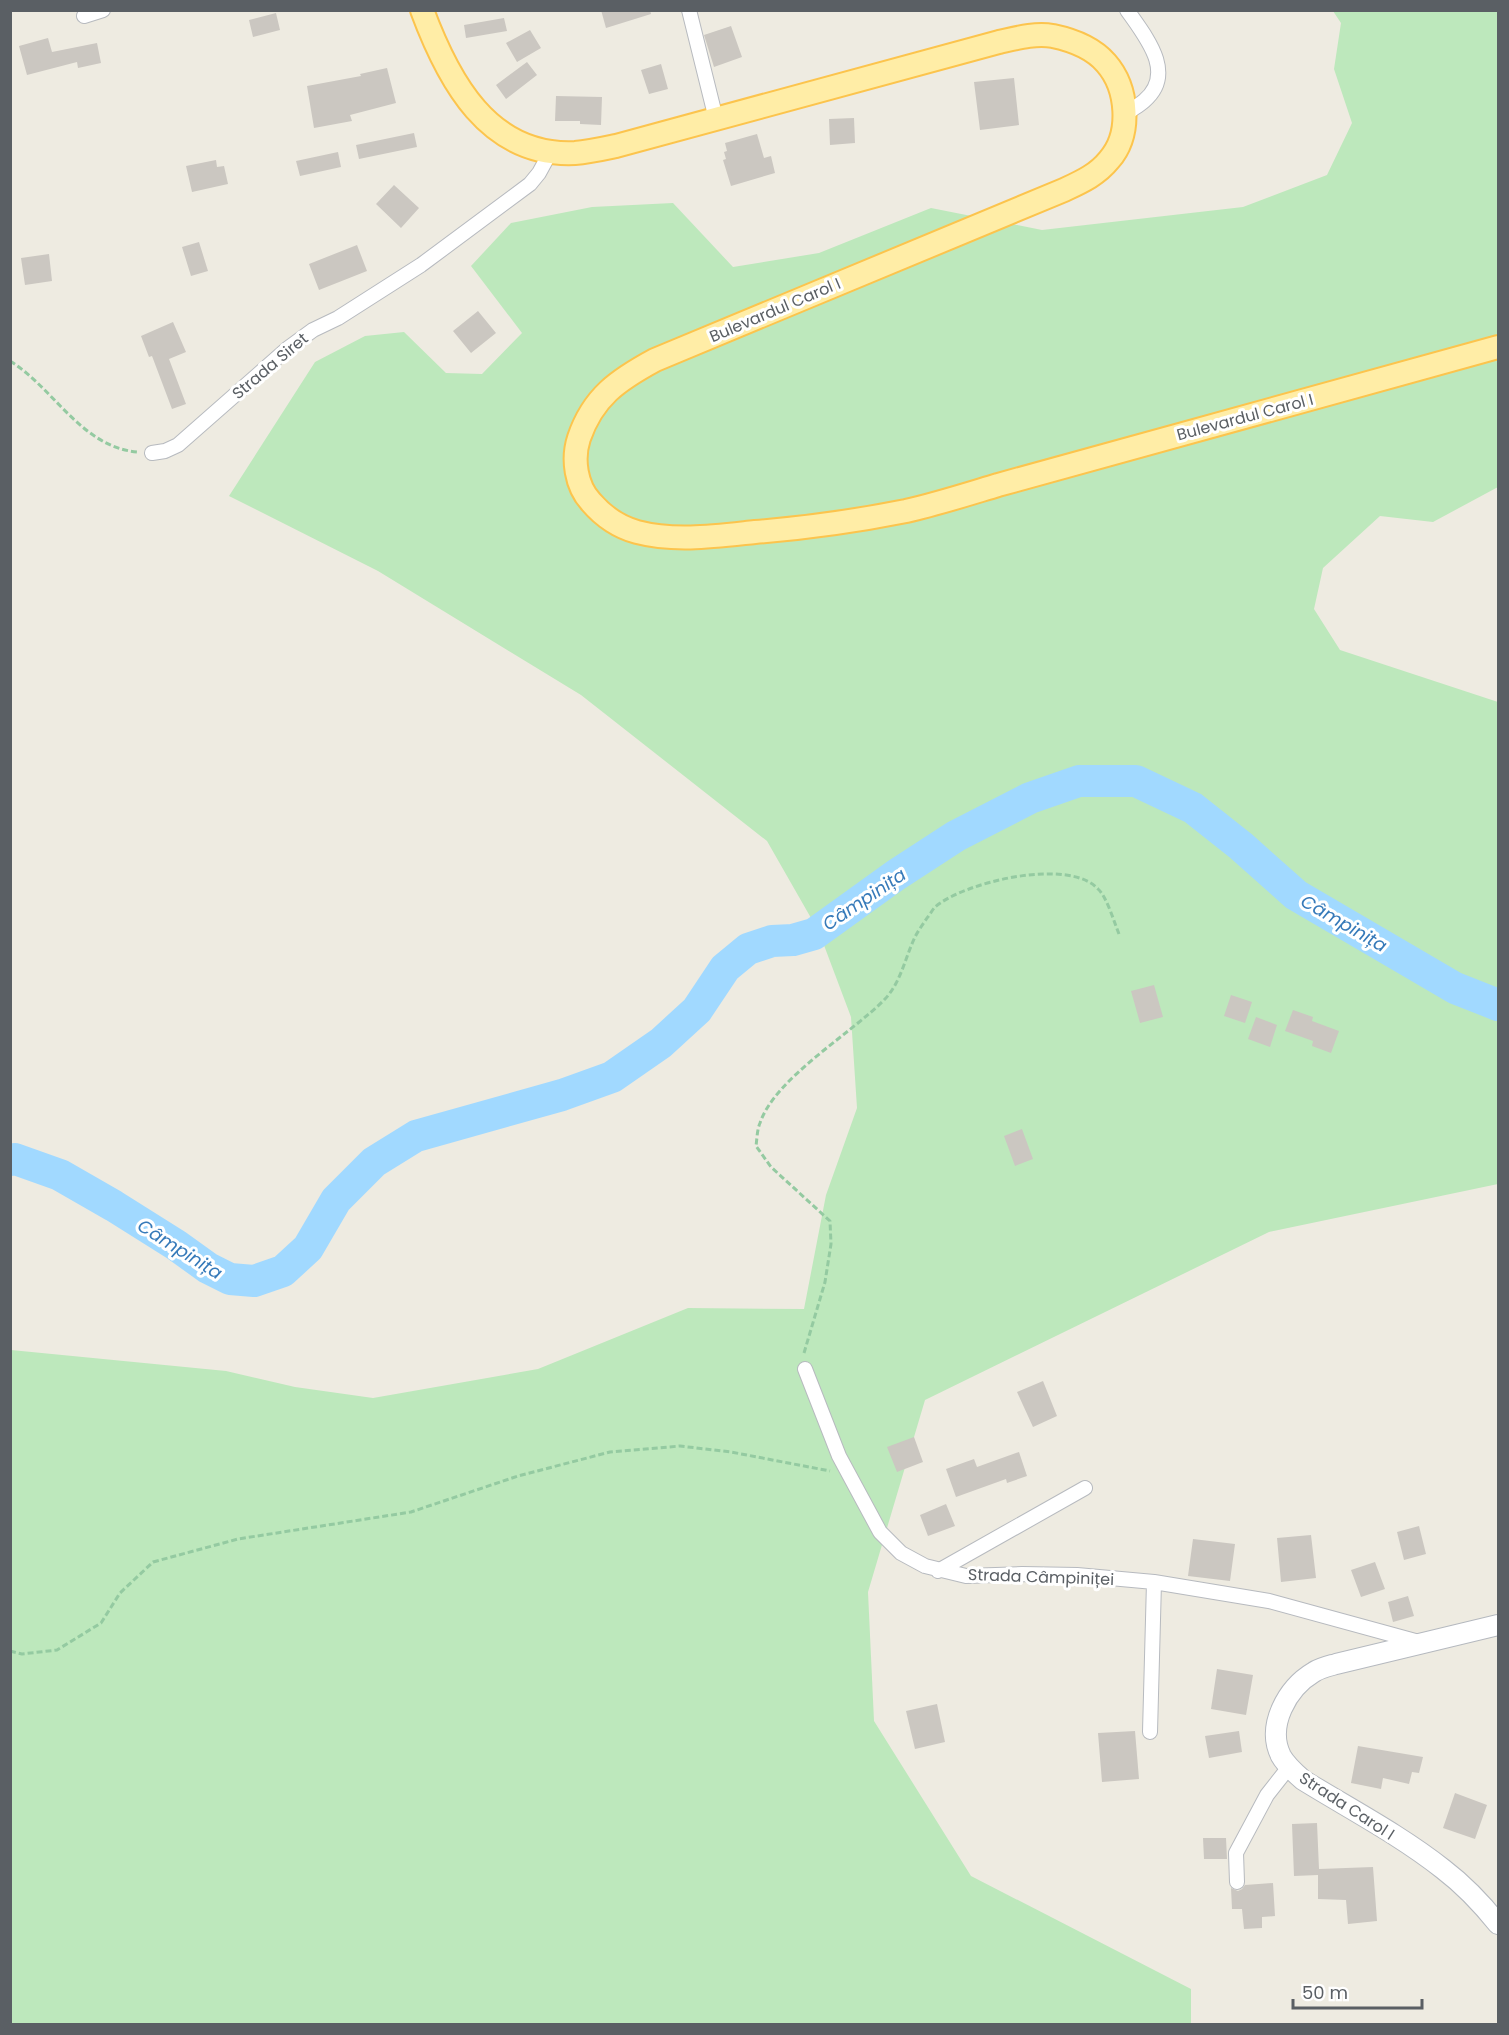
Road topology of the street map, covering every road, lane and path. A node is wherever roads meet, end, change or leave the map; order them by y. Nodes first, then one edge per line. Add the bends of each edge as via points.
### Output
1 (103, 10) edge
2 (422, 10) edge
3 (689, 10) edge
4 (1127, 10) edge
5 (84, 16) dead end
6 (1125, 115) junction
7 (716, 119) junction
8 (551, 151) junction
9 (1498, 347) edge
10 (10, 361) edge
11 (152, 453) joint
12 (1119, 934) dead end
13 (805, 1370) joint
14 (849, 1477) junction
15 (1085, 1488) dead end
16 (938, 1570) junction
17 (1154, 1582) junction
18 (1498, 1625) edge
19 (1424, 1643) junction
20 (10, 1651) edge
21 (1150, 1732) dead end
22 (1289, 1767) junction
23 (1237, 1882) dead end
24 (1498, 1924) edge

1 - 5 street
2 - 8 main road, Bulevardul Carol I via 447,70 473,106 516,141
3 - 7 street
4 - 6 street via 1154,51 1158,82 1145,100
6 - 7 main road, Bulevardul Carol I via 1115,74 1105,61 1073,42 1052,36 1029,36
6 - 9 main road, Bulevardul Carol I via 1121,138 1111,159 1083,181 629,374 597,401 582,429 576,462 585,496 614,523 658,536 724,535 854,521 908,510
7 - 8 main road, Bulevardul Carol I via 593,151
8 - 11 street, Strada Siret via 530,184 421,265 287,349 178,445
10 - 11 path via 102,441 128,451
12 - 13 path via 1100,890 1088,880 1045,872 973,886 934,908 915,936 901,975 888,996 770,1102 759,1124 756,1146 771,1167 830,1221 825,1282 806,1347
13 - 14 street, Strada Câmpiniței
14 - 16 street, Strada Câmpiniței via 891,1544 912,1560
14 - 20 path via 731,1452 680,1446 609,1452 518,1476 411,1512 238,1539 153,1562 120,1593 101,1623 57,1650 22,1654
15 - 16 street
16 - 17 street, Strada Câmpiniței via 966,1576 1077,1575
17 - 19 street, Strada Câmpiniței via 1269,1601
17 - 21 street
18 - 19 main road, Strada Carol I
19 - 22 main road, Strada Carol I via 1314,1671 1297,1685 1283,1705 1277,1724 1276,1740
22 - 23 street via 1236,1853
22 - 24 main road, Strada Carol I via 1303,1780 1444,1870

